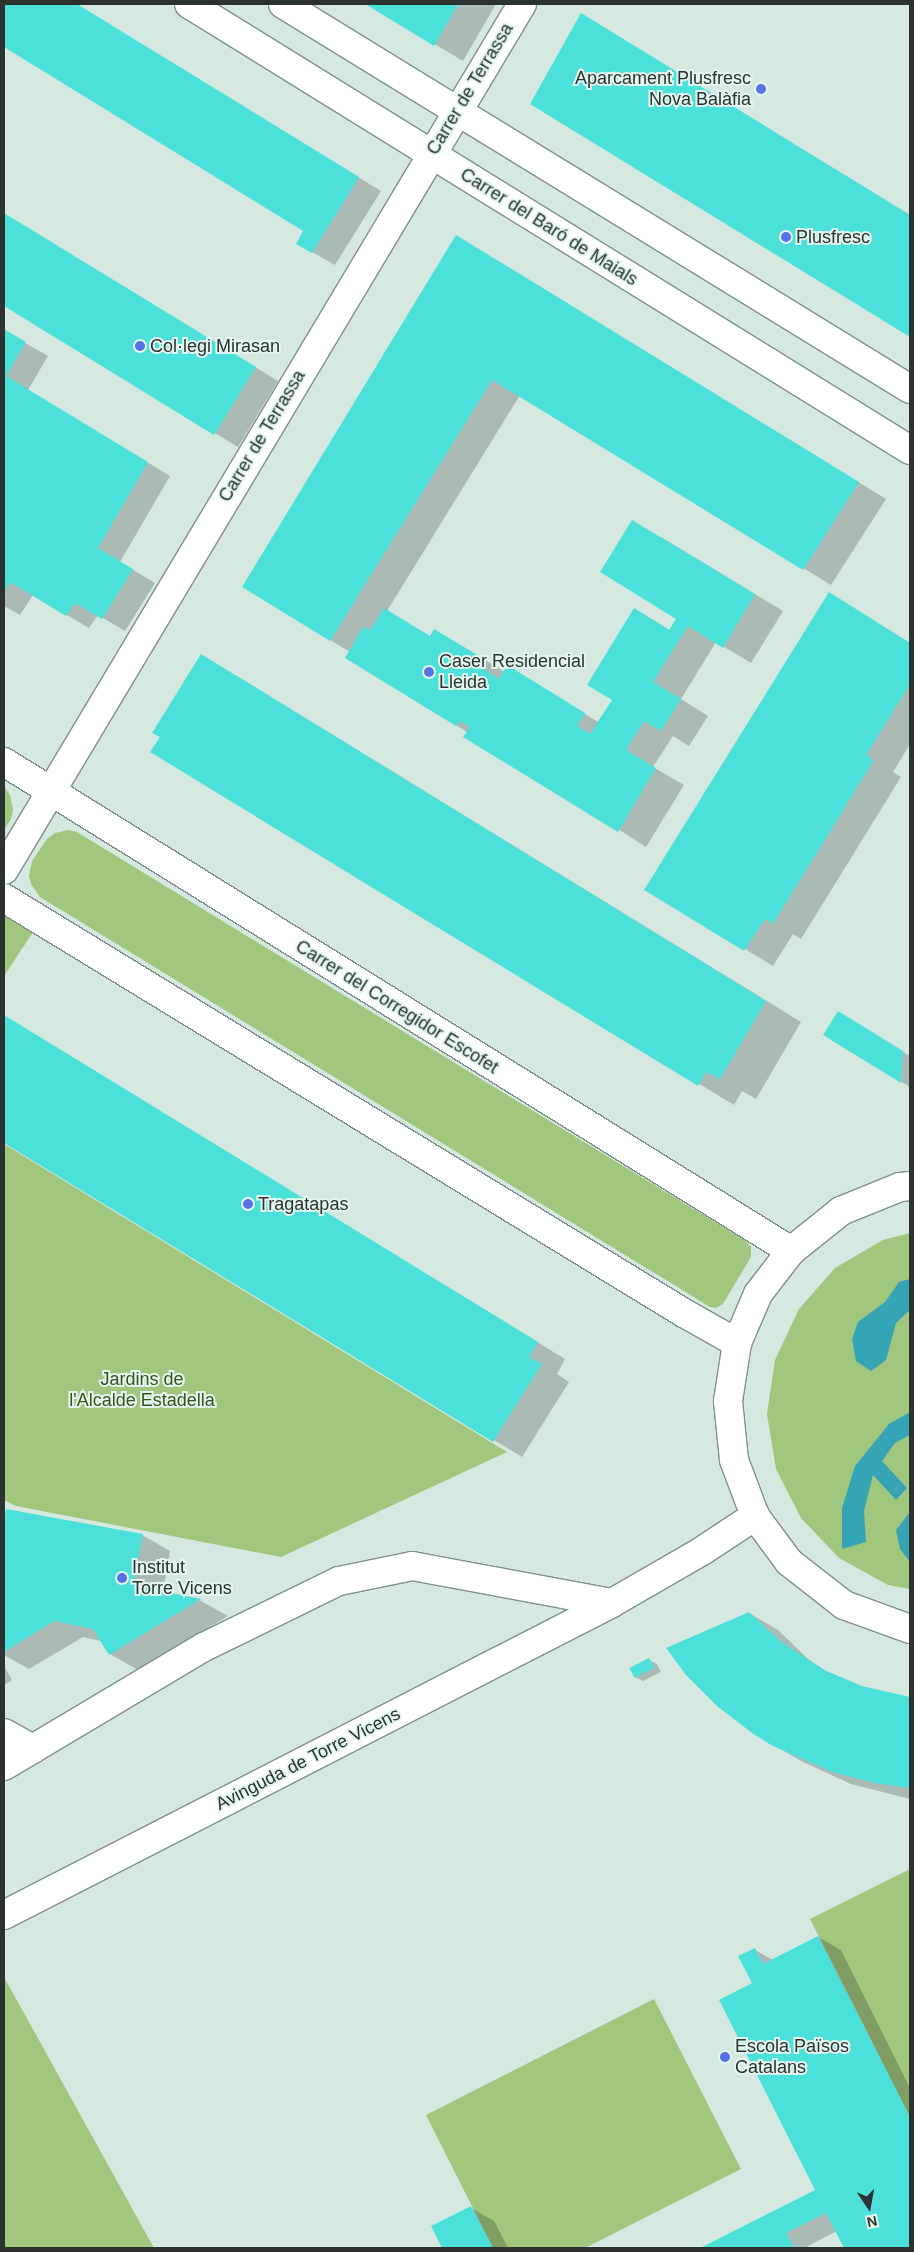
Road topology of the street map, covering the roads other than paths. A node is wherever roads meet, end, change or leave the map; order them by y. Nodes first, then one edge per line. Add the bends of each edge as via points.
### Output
1 (189, 4) edge
2 (283, 4) edge
3 (522, 4) edge
4 (460, 110) junction
5 (431, 154) junction
6 (910, 389) edge
7 (910, 450) edge
8 (4, 762) edge
9 (51, 791) junction
10 (4, 870) edge
11 (4, 898) edge
12 (910, 1186) edge
13 (790, 1251) junction
14 (737, 1343) junction
15 (755, 1516) junction
16 (612, 1603) junction
17 (910, 1629) edge
18 (4, 1733) edge
19 (33, 1749) junction
20 (4, 1766) edge
21 (4, 1915) edge

1 - 5 street, Carrer del Baró de Maials
2 - 4 street
3 - 4 street, Carrer de Terrassa
4 - 5 street, Carrer de Terrassa
4 - 6 street
5 - 7 street, Carrer del Baró de Maials
5 - 9 street, Carrer de Terrassa
8 - 9 street, Carrer del Corregidor Escofet
9 - 10 street, Carrer de Terrassa
9 - 13 street, Carrer del Corregidor Escofet
11 - 14 street
12 - 13 street via 841,1211
13 - 14 street via 758,1294
14 - 15 street via 728,1401 734,1460
15 - 16 street, Avinguda de Torre Vicens
15 - 17 street via 789,1562 844,1605
16 - 19 street via 412,1566 339,1581 204,1647
16 - 21 street, Avinguda de Torre Vicens
18 - 19 street
19 - 20 street

